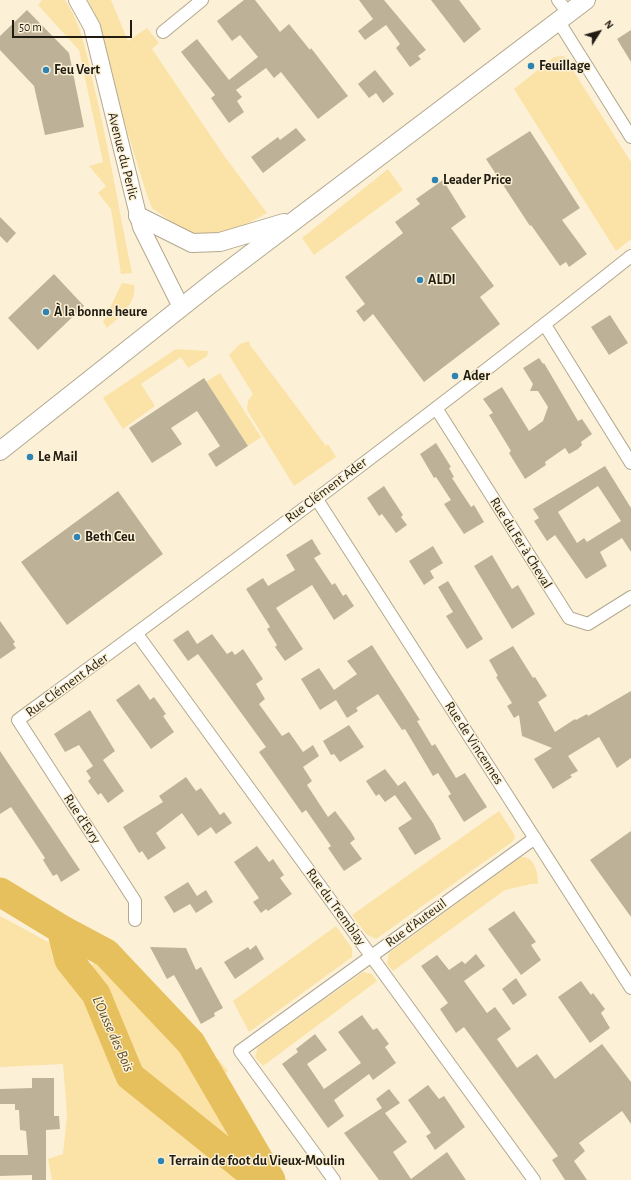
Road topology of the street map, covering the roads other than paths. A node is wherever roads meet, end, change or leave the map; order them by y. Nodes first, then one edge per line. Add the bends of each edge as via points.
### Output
1 (77, 0) edge
2 (202, 0) edge
3 (586, 0) edge
4 (562, 12) edge
5 (163, 32) dead end
6 (631, 137) edge
7 (138, 216) junction
8 (298, 218) junction
9 (631, 256) edge
10 (181, 307) junction
11 (545, 325) junction
12 (436, 408) junction
13 (0, 451) edge
14 (631, 463) edge
15 (316, 498) junction
16 (631, 597) edge
17 (137, 634) junction
18 (18, 720) joint
19 (535, 838) junction
20 (135, 920) dead end
21 (371, 956) junction
22 (631, 988) edge
23 (334, 1180) edge
24 (534, 1180) edge

1 - 7 street, Avenue du Perlic via 92,27
2 - 5 street
3 - 4 main road
4 - 6 street
4 - 8 main road
7 - 8 main road via 192,243 220,242
7 - 10 street, Avenue du Perlic
8 - 10 main road
9 - 11 street, Rue Clément Ader
10 - 13 main road
11 - 12 street, Rue Clément Ader
11 - 14 street
12 - 15 street, Rue Clément Ader
12 - 16 street, Rue du Fer à Cheval via 569,618 588,624
15 - 17 street, Rue Clément Ader
15 - 19 street, Rue de Vincennes
17 - 18 street, Rue Clément Ader
17 - 21 street, Rue du Tremblay
18 - 20 street, Rue d'Evry via 135,901
19 - 21 street, Rue d'Auteuil
19 - 22 street, Rue de Vincennes
21 - 23 street, Rue d'Auteuil via 240,1052
21 - 24 street, Rue du Tremblay

